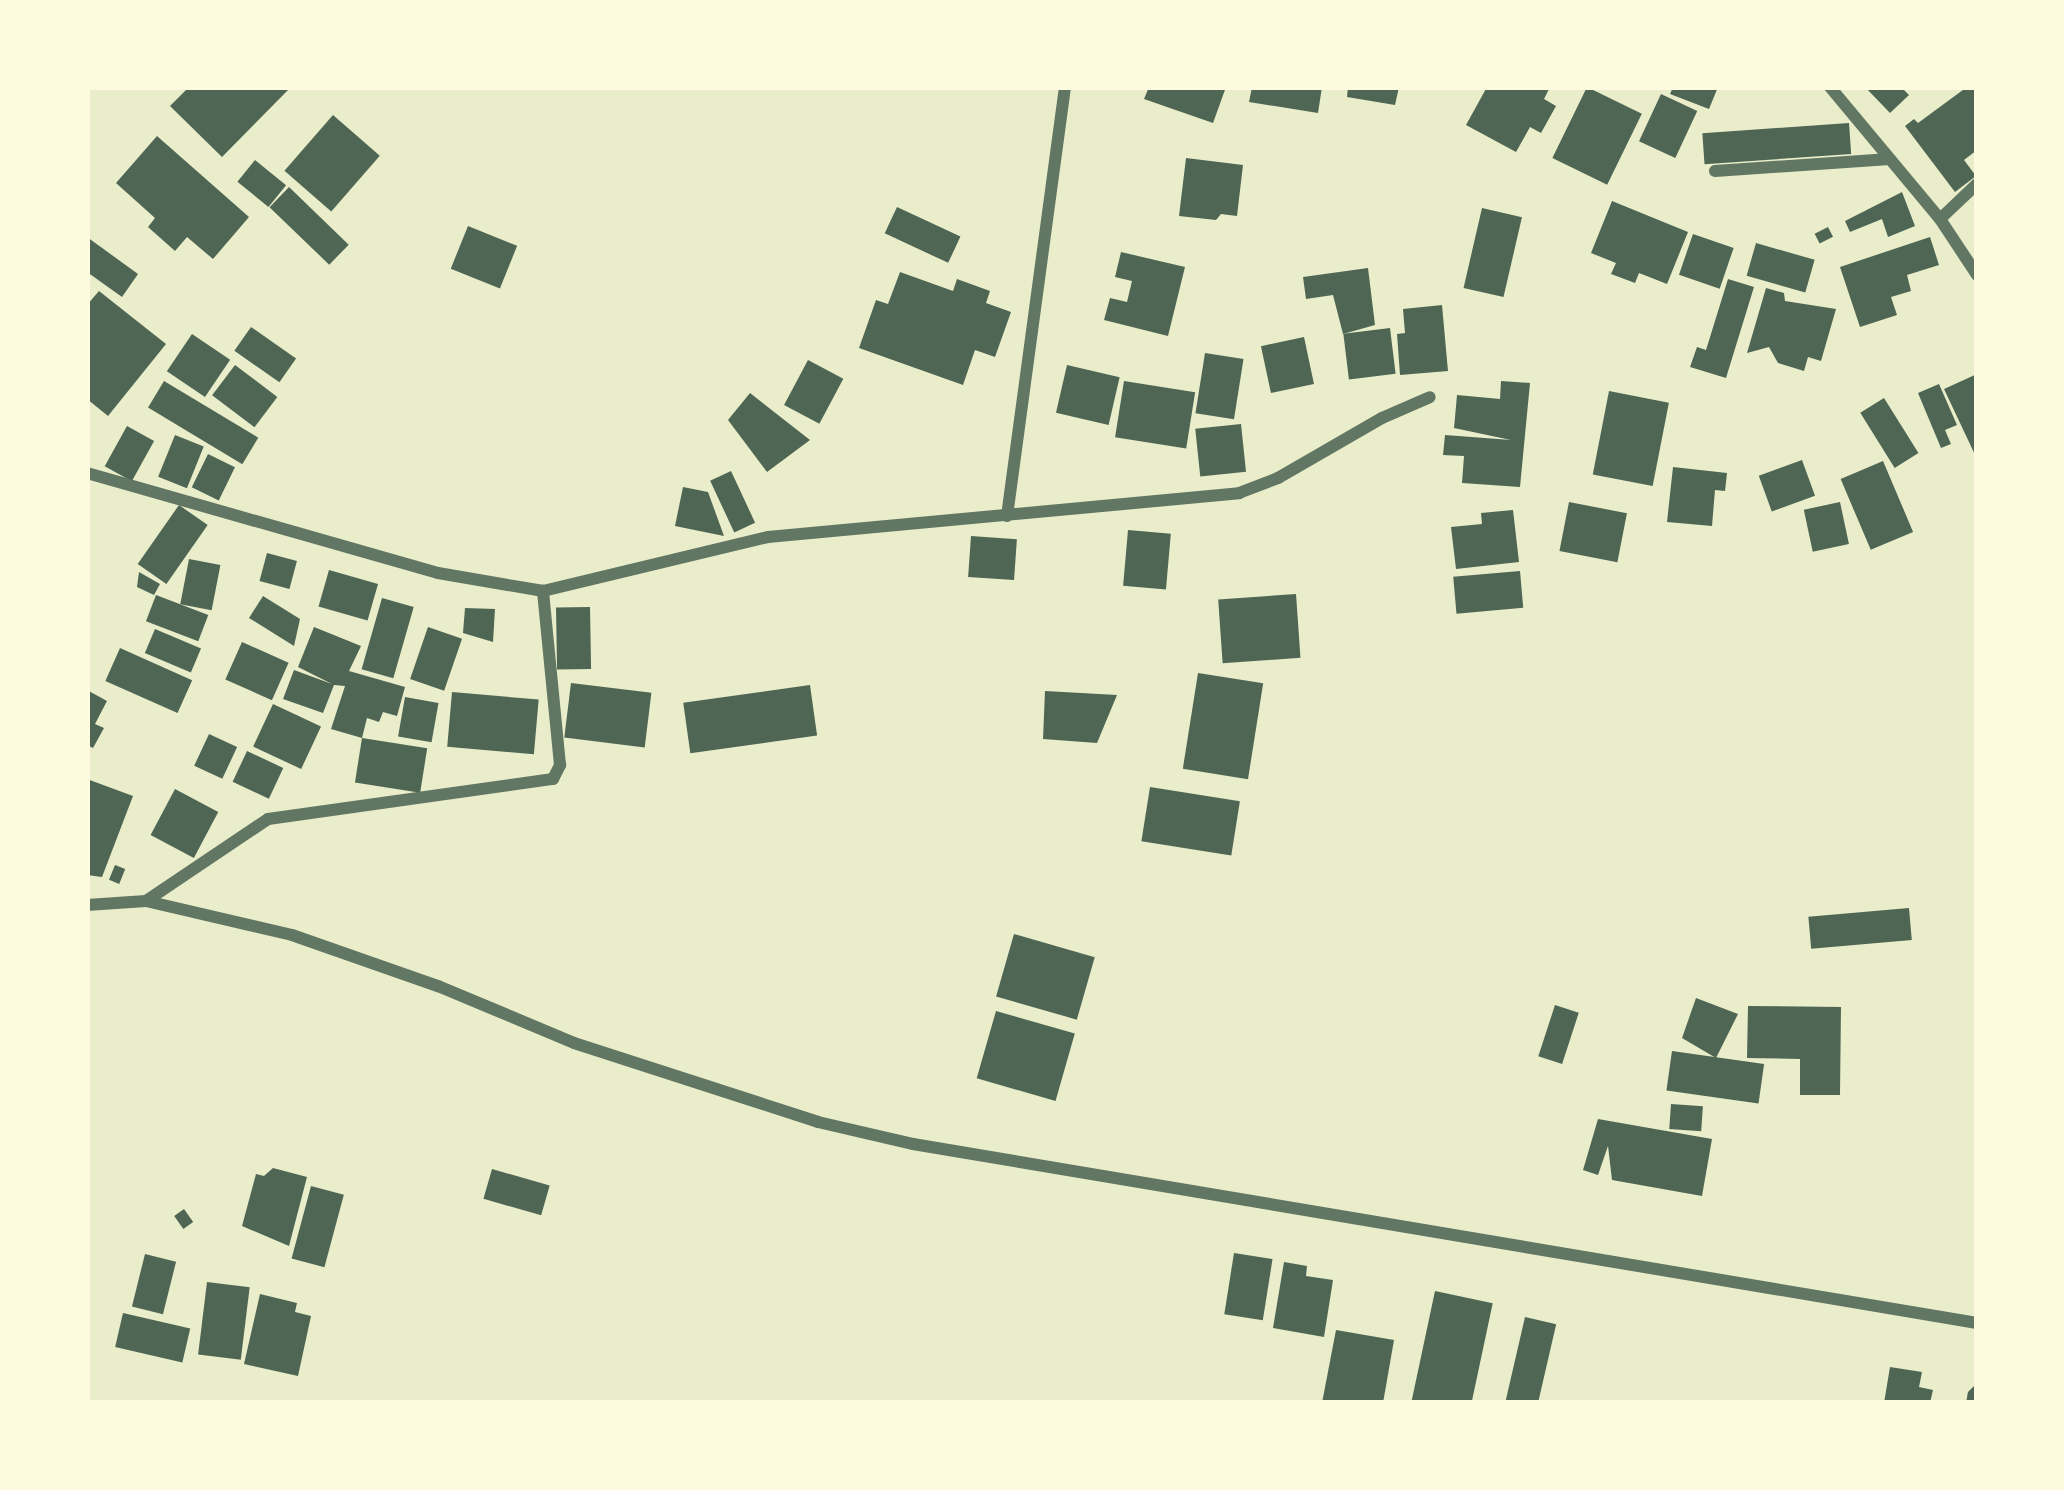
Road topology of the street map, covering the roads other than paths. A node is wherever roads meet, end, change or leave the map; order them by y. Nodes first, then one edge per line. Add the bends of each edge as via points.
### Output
1 (1065, 87) edge
2 (1830, 87) edge
3 (1890, 159) junction
4 (1715, 171) dead end
5 (1977, 184) edge
6 (1940, 220) junction
7 (1977, 275) edge
8 (1430, 398) dead end
9 (87, 473) edge
10 (1007, 516) junction
11 (543, 591) junction
12 (146, 901) junction
13 (87, 905) edge
14 (1977, 1322) edge

1 - 10 street
2 - 3 street
3 - 4 street
3 - 6 street
5 - 6 street
6 - 7 street
8 - 10 street via 1239,493
9 - 11 street via 438,573
10 - 11 street via 726,544
11 - 12 street via 560,765 553,778 268,819
12 - 13 street
12 - 14 street via 292,935 574,1043 875,1135

